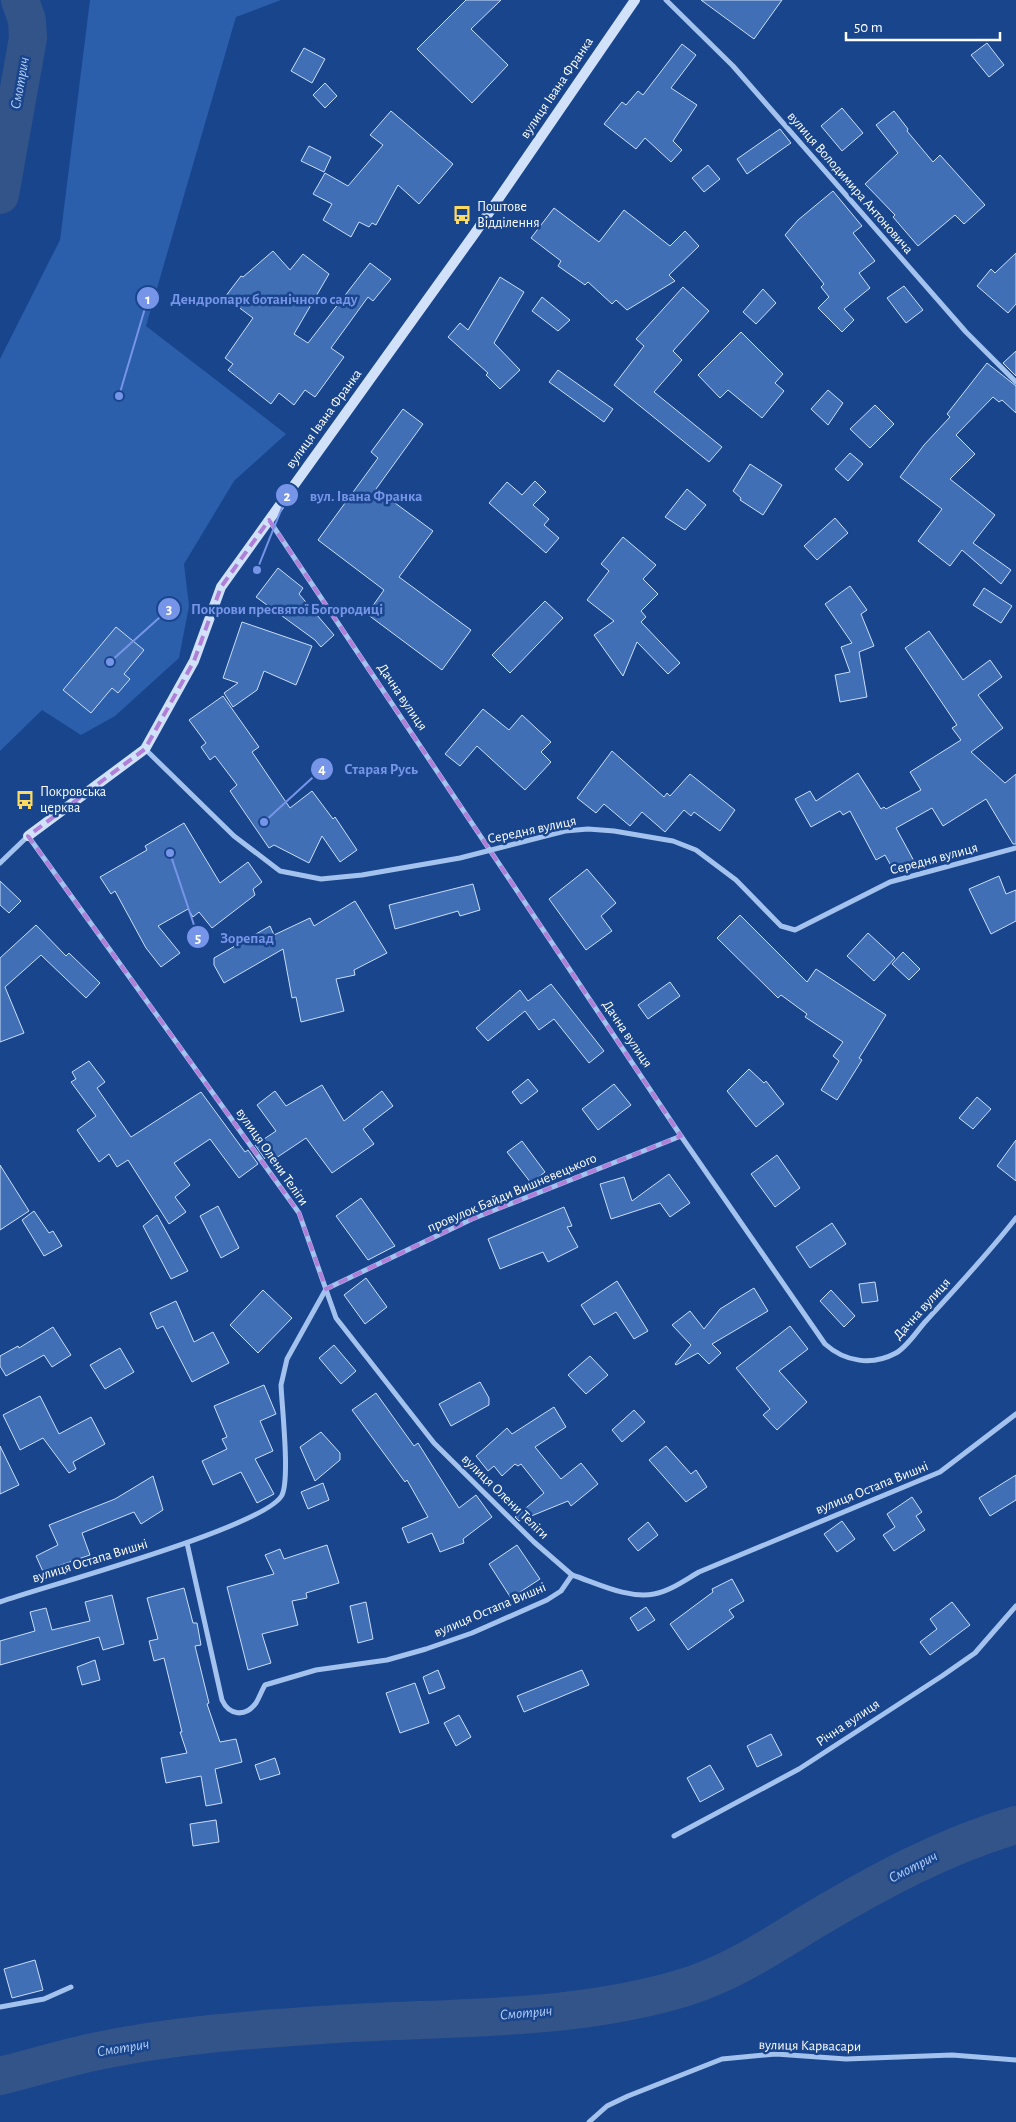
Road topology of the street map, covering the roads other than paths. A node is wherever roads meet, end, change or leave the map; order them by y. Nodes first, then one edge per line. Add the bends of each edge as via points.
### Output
1 (635, 0) edge
2 (666, 0) edge
3 (1016, 382) edge
4 (269, 520) junction
5 (145, 749) junction
6 (28, 836) junction
7 (1016, 848) edge
8 (491, 850) junction
9 (0, 864) edge
10 (681, 1136) junction
11 (1016, 1218) edge
12 (326, 1289) junction
13 (1016, 1414) edge
14 (187, 1544) junction
15 (572, 1575) junction
16 (0, 1602) edge
17 (1016, 1606) edge
18 (674, 1836) dead end
19 (71, 1987) dead end
20 (0, 2008) edge
21 (1016, 2060) edge
22 (589, 2122) edge

1 - 4 street, вулиця Івана Франка via 475,233
2 - 3 street, вулиця Володимира Антоновича via 733,66 966,332
4 - 5 street, вулиця Івана Франка via 221,587 194,661
4 - 8 street, Дачна вулиця
5 - 6 street, вулиця Івана Франка
5 - 8 street, Середня вулиця via 234,836 280,871 321,879 362,876
6 - 9 street
6 - 12 street, вулиця Олени Теліги via 299,1213
7 - 8 street, Середня вулиця via 890,882 795,930 781,926 736,880 696,850 673,841 588,829 565,831
8 - 10 street, Дачна вулиця
10 - 11 street, Дачна вулиця via 825,1344 845,1358 865,1360 897,1352 993,1248
10 - 12 street, провулок Байди Вишневецького via 472,1219
12 - 14 street, вулиця Остапа Вишні via 287,1359 283,1374 286,1483 283,1494 265,1511
12 - 15 street, вулиця Олени Теліги via 336,1318 434,1443
13 - 15 street, вулиця Остапа Вишні via 940,1472 699,1572 674,1587 654,1594 626,1593
14 - 15 street, вулиця Остапа Вишні via 219,1691 231,1713 246,1710 256,1703 264,1685 316,1670 387,1660 472,1633 547,1600 560,1591
14 - 16 street, вулиця Остапа Вишні
17 - 18 street, Річна вулиця via 975,1652 942,1676 800,1769
19 - 20 street via 44,1999
21 - 22 street, вулиця Карвасари via 952,2055 846,2059 776,2054 722,2059 628,2096 607,2106

